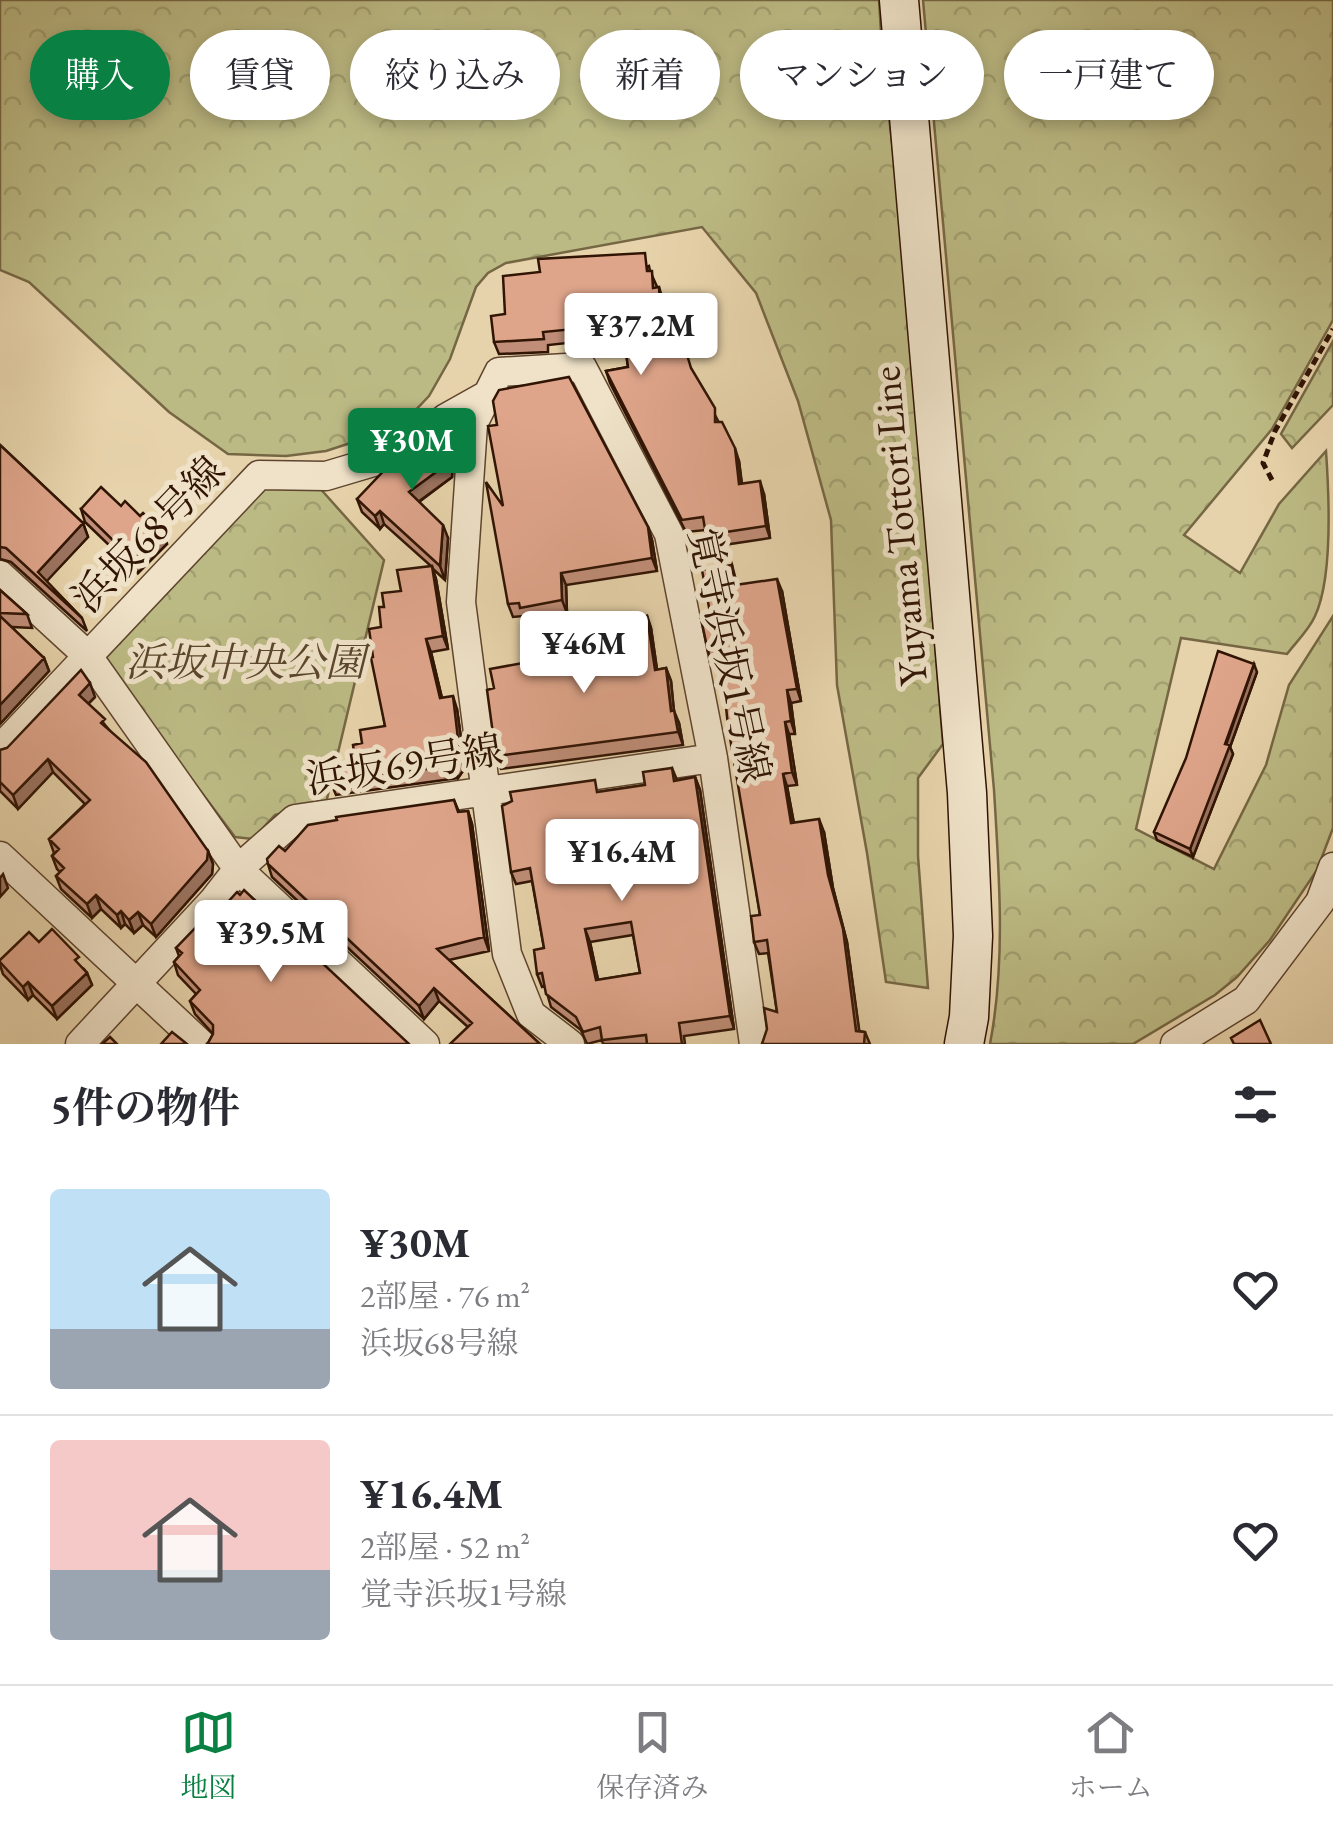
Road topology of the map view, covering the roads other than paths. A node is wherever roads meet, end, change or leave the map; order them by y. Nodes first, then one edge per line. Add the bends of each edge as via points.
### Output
1 (899, 0) edge
2 (487, 395) junction
3 (0, 574) edge
4 (87, 655) junction
5 (0, 750) edge
6 (714, 758) junction
7 (486, 791) junction
8 (0, 856) edge
9 (1333, 867) edge
10 (238, 869) junction
11 (136, 984) junction
12 (80, 1044) edge
13 (201, 1044) edge
14 (425, 1044) edge
15 (570, 1044) edge
16 (754, 1044) edge
17 (964, 1044) edge
18 (1174, 1044) edge

1 - 17 main road, Yuyama Tottori Line via 967,793 973,936
2 - 4 street, 浜坂68号線 via 400,454 326,476 258,475
2 - 6 street, 覚寺浜坂1号線 via 499,372 582,368 670,534
2 - 7 street via 473,424 461,602
3 - 4 street
4 - 5 street, 浜坂68号線
4 - 10 street
6 - 7 street, 浜坂69号線
6 - 16 street, 覚寺浜坂1号線
7 - 10 street, 浜坂69号線 via 294,819
7 - 15 street via 507,954 531,1014
8 - 11 street
9 - 18 street via 1320,902 1246,1000
10 - 11 street, 浜坂69号線
10 - 14 street
11 - 12 street, 浜坂69号線
11 - 13 street

